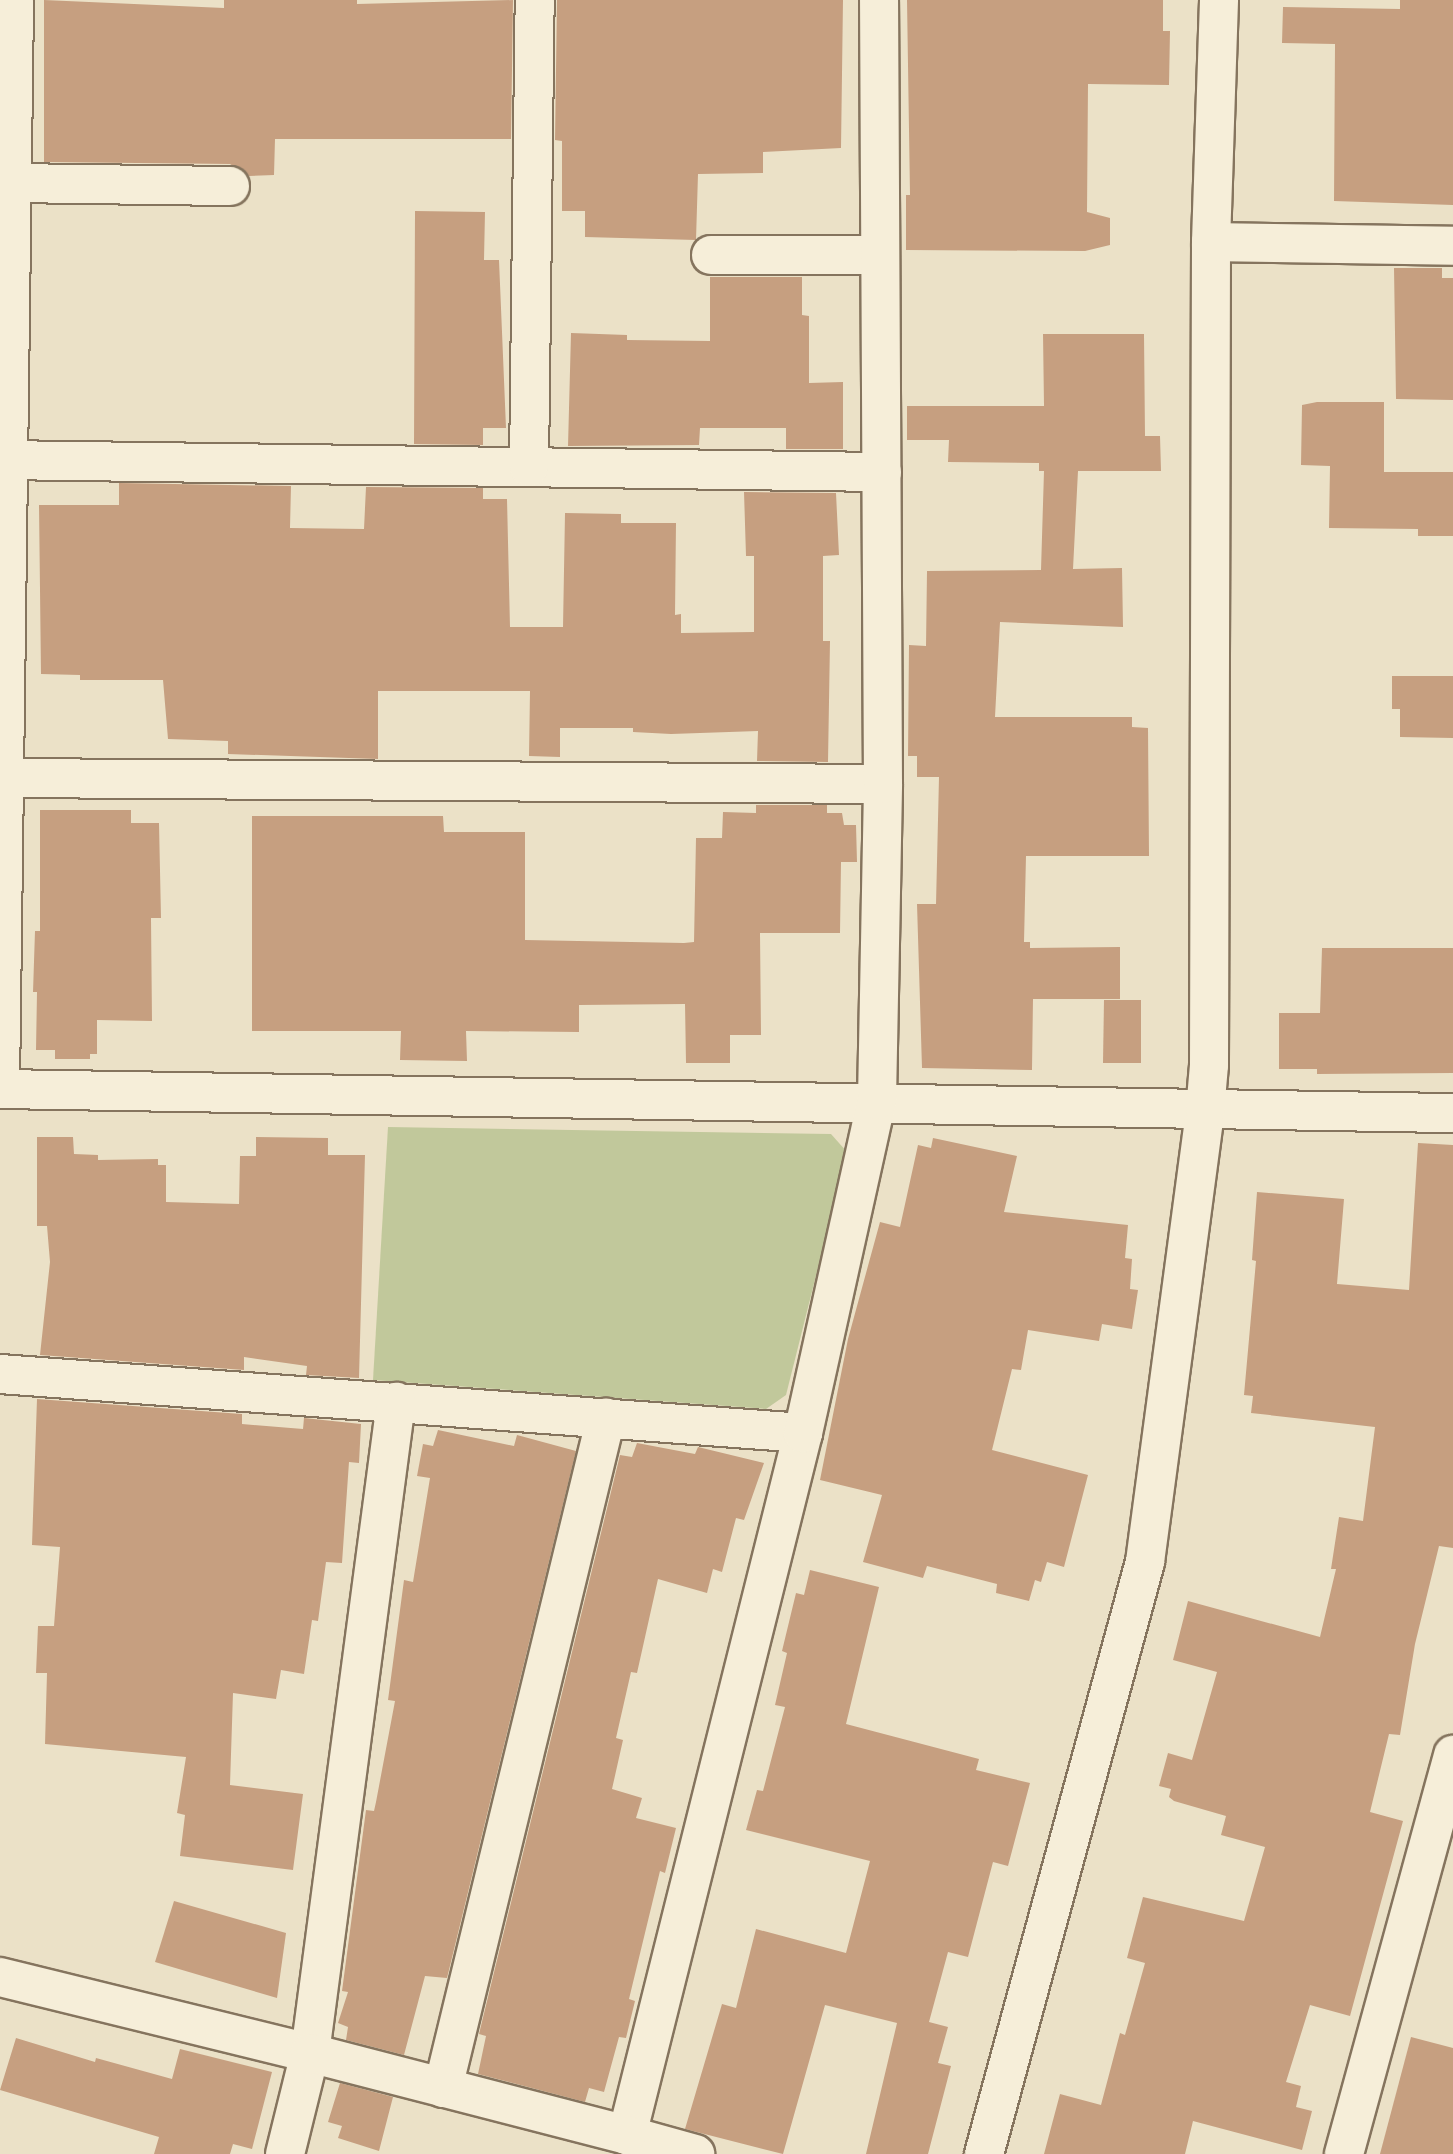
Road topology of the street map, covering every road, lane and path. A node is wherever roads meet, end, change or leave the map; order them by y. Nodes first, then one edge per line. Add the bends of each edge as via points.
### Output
1 (14, 0) edge
2 (535, 0) edge
3 (880, 0) edge
4 (1219, 0) edge
5 (8, 165) edge
6 (230, 186) dead end
7 (1211, 242) junction
8 (1453, 246) edge
9 (711, 255) dead end
10 (880, 255) junction
11 (4, 460) edge
12 (529, 467) junction
13 (882, 472) junction
14 (4, 761) edge
15 (883, 784) junction
16 (0, 1087) edge
17 (877, 1100) junction
18 (1205, 1111) junction
19 (1453, 1113) edge
20 (0, 1374) edge
21 (396, 1402) junction
22 (606, 1418) junction
23 (803, 1433) junction
24 (1453, 1755) edge
25 (0, 1977) edge
26 (310, 2053) junction
27 (443, 2088) junction
28 (627, 2135) junction
29 (285, 2154) edge
30 (695, 2154) edge
31 (984, 2154) edge
32 (1345, 2154) edge

1 - 5 street
2 - 12 street
3 - 10 street
4 - 7 street
5 - 6 street
5 - 11 street
7 - 8 street
7 - 18 street via 1209,1065
9 - 10 street
10 - 13 street
11 - 12 street
11 - 14 street
12 - 13 street
13 - 15 street
14 - 15 street
14 - 16 street
15 - 17 street
16 - 17 street
17 - 18 street
17 - 23 street
18 - 19 street
18 - 31 street via 1144,1562
20 - 21 street
21 - 22 street
21 - 26 street
22 - 23 street
22 - 27 street
23 - 28 street
24 - 32 street
25 - 26 street
26 - 27 street
26 - 29 street
27 - 28 street
28 - 30 street

